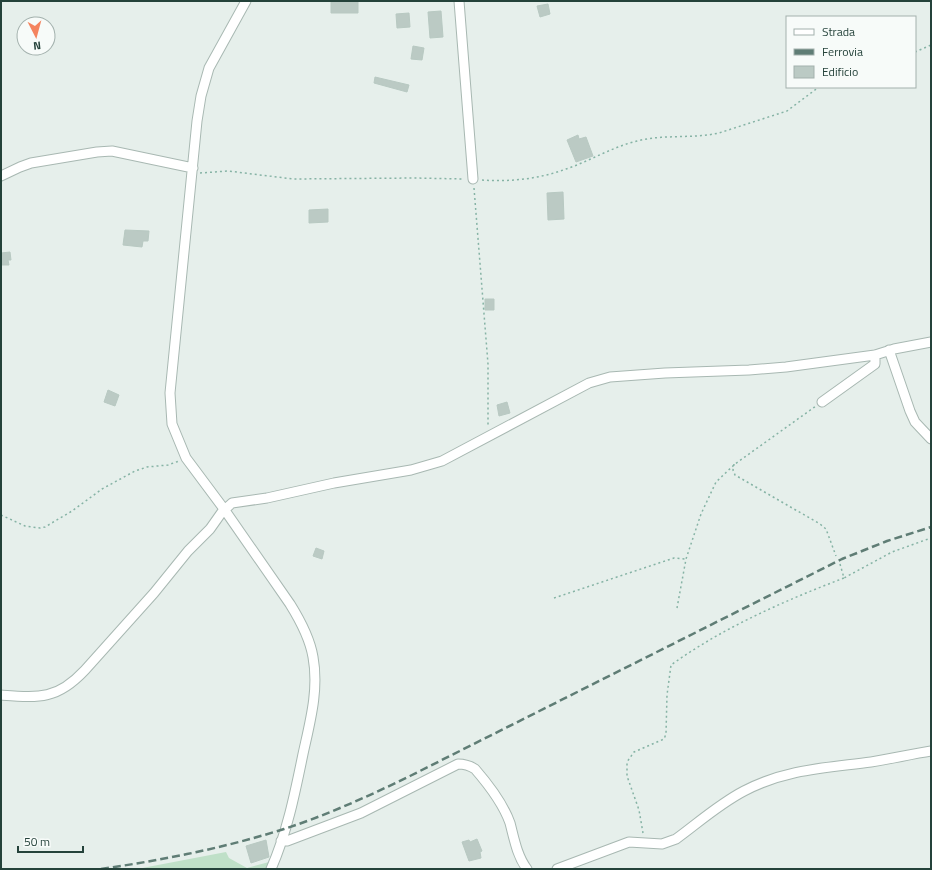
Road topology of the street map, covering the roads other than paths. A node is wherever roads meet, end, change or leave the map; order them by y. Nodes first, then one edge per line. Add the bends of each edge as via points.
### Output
1 (246, 1) edge
2 (459, 1) edge
3 (192, 169) junction
4 (1, 176) edge
5 (473, 179) road end
6 (931, 342) edge
7 (889, 350) junction
8 (875, 355) junction
9 (822, 402) road end
10 (931, 439) edge
11 (224, 509) junction
12 (1, 695) edge
13 (931, 751) edge
14 (282, 841) junction
15 (271, 869) edge
16 (526, 869) edge
17 (557, 869) edge

1 - 3 street via 212,60 206,76 197,121
2 - 5 street
3 - 4 street via 112,151 38,162
3 - 11 street via 170,393 172,424 186,458
6 - 7 street
7 - 8 street
7 - 10 street via 915,422
8 - 9 street via 875,364
8 - 11 street via 749,370 602,378 449,458 396,473 232,503
11 - 12 street via 210,529 188,551 154,593 72,682 41,697
11 - 14 street via 299,618 313,657 316,686 313,705
13 - 17 street via 871,762 814,768 777,777 733,798 676,839 662,844 621,844
14 - 15 street
14 - 16 street via 361,813 458,764 463,764 475,768 504,810

